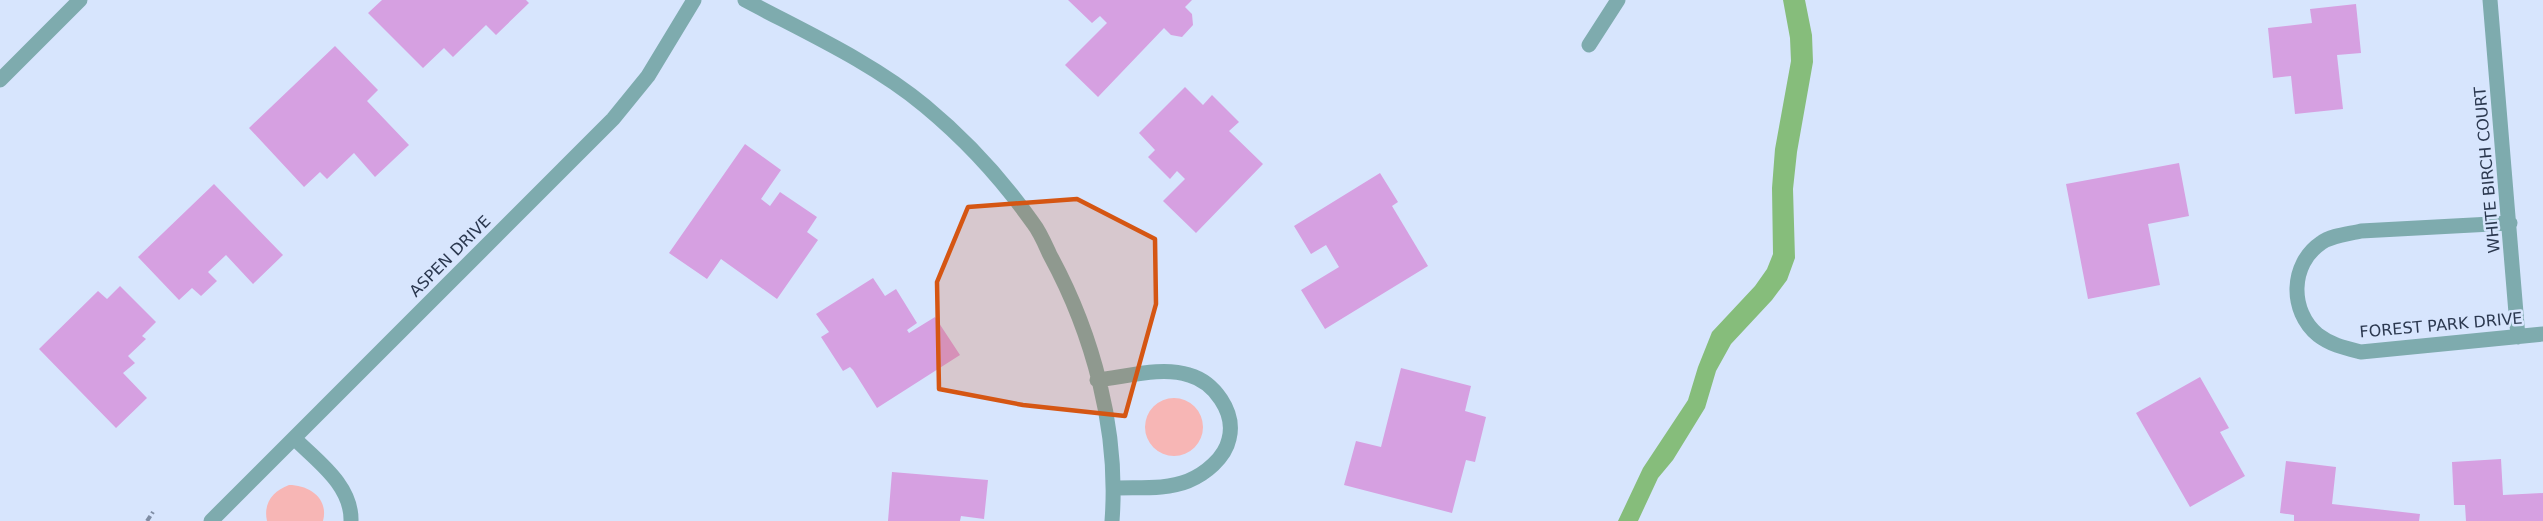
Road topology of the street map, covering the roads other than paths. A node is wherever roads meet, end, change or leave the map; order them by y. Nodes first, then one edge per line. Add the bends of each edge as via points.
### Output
1 (80, 0) edge
2 (694, 0) edge
3 (745, 0) edge
4 (1618, 0) edge
5 (2490, 0) edge
6 (1589, 45) dead end
7 (0, 80) edge
8 (2510, 223) junction
9 (2543, 334) edge
10 (2518, 337) junction
11 (1097, 380) junction
12 (294, 438) junction
13 (1114, 488) junction
14 (217, 519) edge
15 (351, 521) edge
16 (1112, 521) edge

1 - 7 street
2 - 12 street, ASPEN DRIVE via 648,76 613,119
3 - 11 street via 900,87 994,173 1034,225 1059,270 1079,315
4 - 6 street
5 - 8 street, WHITE BIRCH COURT
8 - 10 street, WHITE BIRCH COURT
8 - 10 street, FOREST PARK DRIVE via 2340,235 2322,242 2309,255 2299,272 2296,290 2300,309 2319,335 2339,347 2361,352
9 - 10 street, FOREST PARK DRIVE
11 - 13 street via 1110,435
11 - 13 street via 1170,371 1189,375 1207,382 1222,400 1229,419 1230,439 1219,459 1204,472 1187,481 1161,486
12 - 14 street, ASPEN DRIVE
12 - 15 street via 335,478 351,507
13 - 16 street

